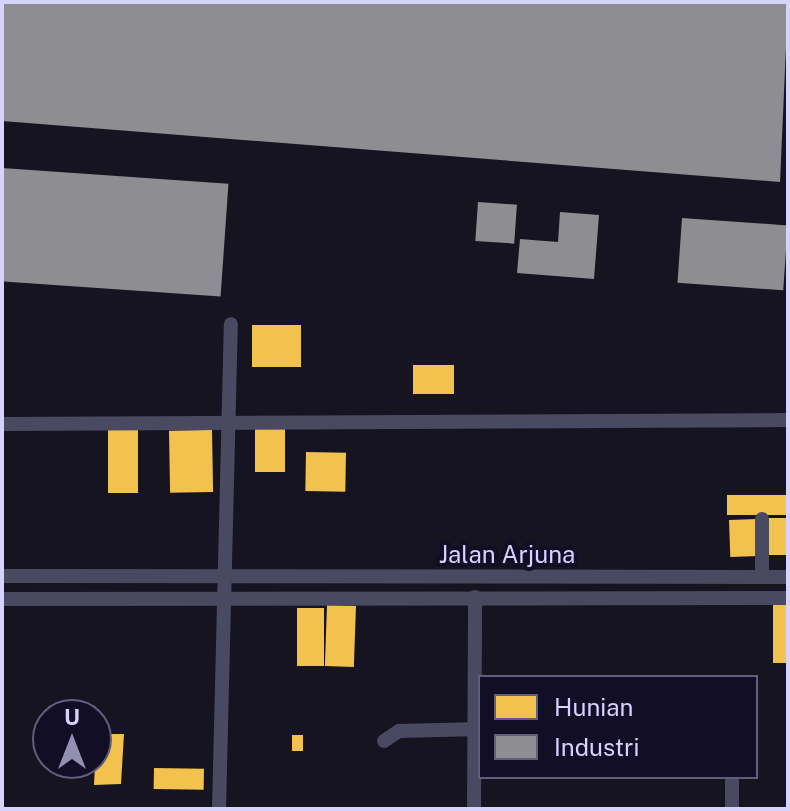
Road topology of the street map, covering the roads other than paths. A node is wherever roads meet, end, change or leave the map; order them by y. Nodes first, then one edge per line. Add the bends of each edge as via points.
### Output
1 (231, 324) dead end
2 (788, 420) edge
3 (229, 422) junction
4 (2, 424) edge
5 (762, 519) dead end
6 (132, 575) junction
7 (2, 576) edge
8 (225, 577) junction
9 (375, 577) junction
10 (506, 577) junction
11 (605, 577) junction
12 (681, 577) junction
13 (762, 577) junction
14 (788, 577) edge
15 (226, 597) junction
16 (374, 597) junction
17 (475, 597) junction
18 (506, 597) junction
19 (606, 598) junction
20 (680, 598) junction
21 (788, 598) edge
22 (2, 599) edge
23 (132, 599) junction
24 (477, 729) edge
25 (384, 741) dead end
26 (732, 779) edge
27 (219, 809) edge
28 (474, 809) edge
29 (732, 809) edge

1 - 3 street
2 - 3 street
3 - 4 street
3 - 8 street
5 - 13 street
6 - 7 street, Jalan Arjuna
6 - 8 street, Jalan Arjuna
6 - 23 street
8 - 9 street, Jalan Arjuna
8 - 15 street
9 - 10 street, Jalan Arjuna
9 - 16 street
10 - 11 street, Jalan Arjuna
10 - 18 street
11 - 12 street, Jalan Arjuna
11 - 19 street
12 - 13 street, Jalan Arjuna
12 - 20 street
13 - 14 street, Jalan Arjuna
15 - 16 street, Jalan Arjuna
15 - 23 street, Jalan Arjuna
15 - 27 street
16 - 17 street, Jalan Arjuna
17 - 18 street, Jalan Arjuna
17 - 24 street
18 - 19 street, Jalan Arjuna
19 - 20 street, Jalan Arjuna
20 - 21 street, Jalan Arjuna
22 - 23 street, Jalan Arjuna
24 - 25 street via 399,731
24 - 28 street
26 - 29 street

